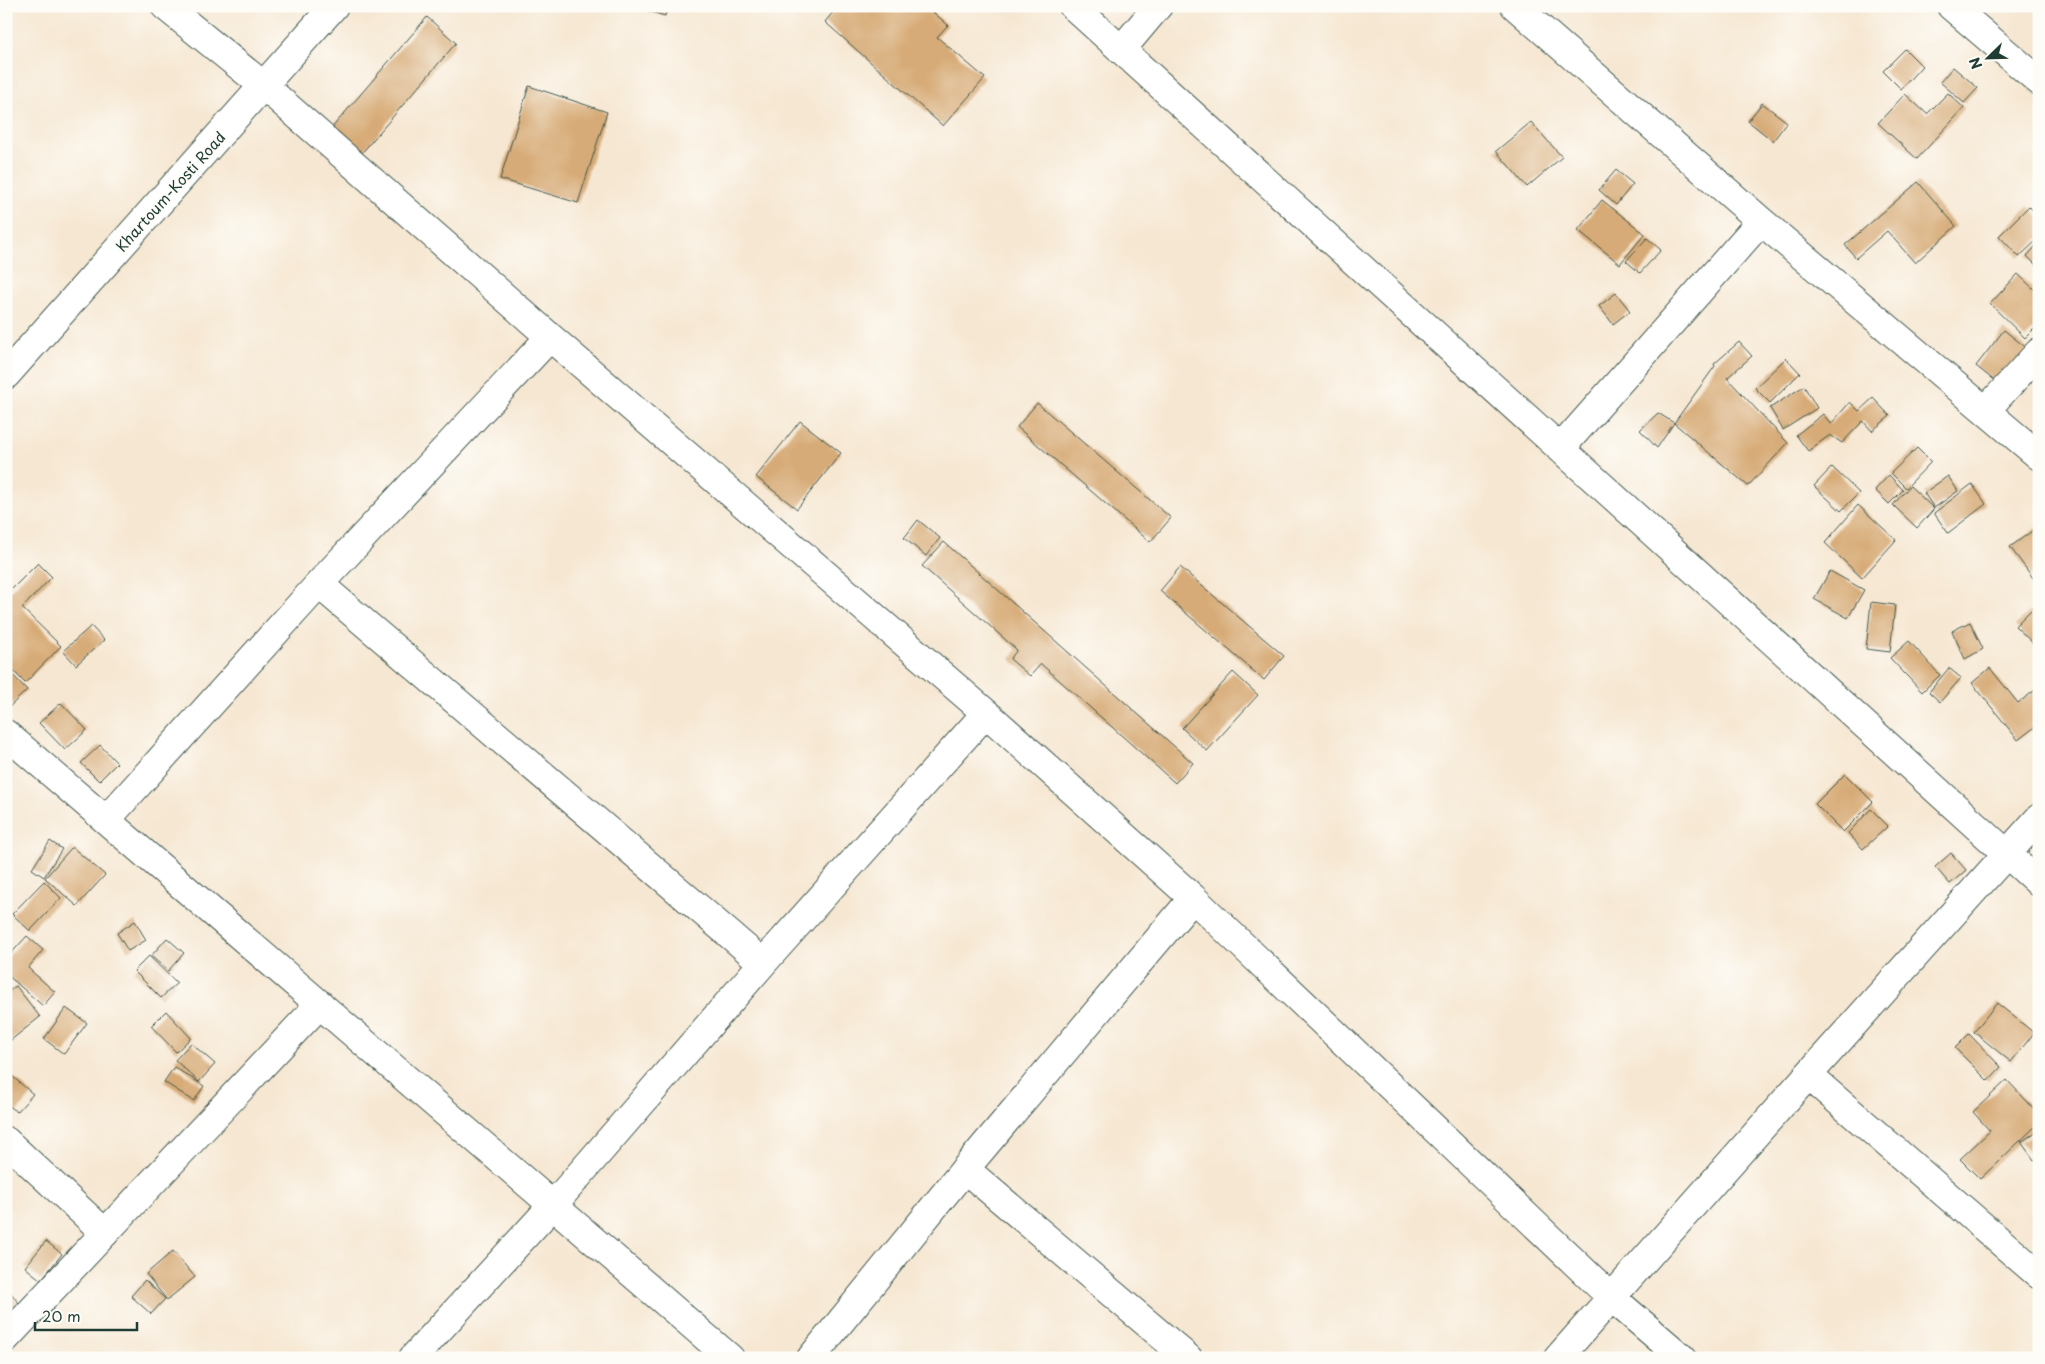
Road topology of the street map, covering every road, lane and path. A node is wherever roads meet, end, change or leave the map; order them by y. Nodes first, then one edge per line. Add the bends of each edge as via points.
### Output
1 (165, 6) edge
2 (334, 6) edge
3 (1072, 6) edge
4 (1158, 6) edge
5 (1951, 6) edge
6 (1523, 9) edge
7 (1121, 50) junction
8 (2039, 81) edge
9 (264, 86) junction
10 (1761, 221) junction
11 (550, 338) junction
12 (2039, 352) edge
13 (6, 375) edge
14 (1986, 410) junction
15 (1560, 449) junction
16 (2039, 456) edge
17 (319, 584) junction
18 (986, 713) junction
19 (6, 734) edge
20 (2039, 818) edge
21 (106, 820) junction
22 (2006, 855) junction
23 (2039, 883) edge
24 (1193, 898) junction
25 (763, 963) junction
26 (320, 1004) junction
27 (1808, 1075) junction
28 (6, 1141) edge
29 (965, 1169) junction
30 (553, 1205) junction
31 (105, 1233) junction
32 (2039, 1275) edge
33 (1611, 1297) junction
34 (6, 1338) edge
35 (413, 1358) edge
36 (730, 1358) edge
37 (811, 1358) edge
38 (1188, 1358) edge
39 (1558, 1358) edge
40 (1682, 1358) edge

1 - 9 main road
2 - 9 main road, Khartoum-Kosti Road
3 - 7 main road
4 - 7 main road
5 - 8 main road
6 - 10 main road
7 - 15 main road
9 - 11 main road
9 - 13 main road, Khartoum-Kosti Road
10 - 14 main road
10 - 15 main road
11 - 17 main road
11 - 18 main road
12 - 14 main road
14 - 16 main road
15 - 22 main road
17 - 21 main road
17 - 25 main road
18 - 24 main road
18 - 25 main road
19 - 21 main road
20 - 22 main road
21 - 26 main road
22 - 23 main road
22 - 27 main road
24 - 29 main road
24 - 33 main road
25 - 30 main road
26 - 30 main road
26 - 31 main road
27 - 32 main road
27 - 33 main road
28 - 31 main road
29 - 37 main road
29 - 38 main road
30 - 35 main road
30 - 36 main road
31 - 34 main road
33 - 39 main road
33 - 40 main road

